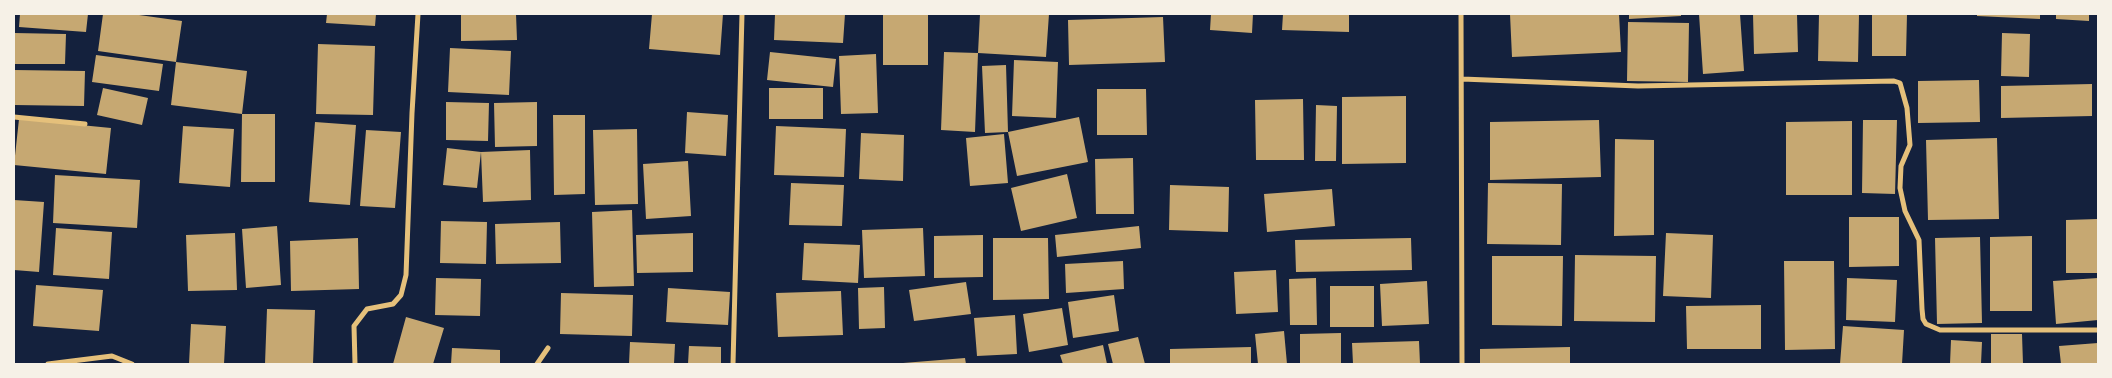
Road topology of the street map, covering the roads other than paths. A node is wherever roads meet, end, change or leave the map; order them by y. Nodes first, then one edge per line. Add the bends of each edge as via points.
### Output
1 (418, 14) edge
2 (742, 14) edge
3 (1460, 14) edge
4 (1462, 79) junction
5 (14, 116) edge
6 (85, 124) dead end
7 (2098, 330) edge
8 (548, 348) dead end
9 (48, 364) edge
10 (132, 364) edge
11 (354, 364) edge
12 (536, 364) edge
13 (733, 364) edge
14 (1462, 364) edge

1 - 11 street via 406,275 401,295 393,304 367,308 354,326
2 - 13 street
3 - 4 street
4 - 7 street via 1638,86 1894,81 1900,84 1907,108 1910,145 1901,166 1900,188 1905,211 1919,240 1922,309 1926,324 1940,330
4 - 14 street
5 - 6 street
8 - 12 street
9 - 10 street via 112,356

